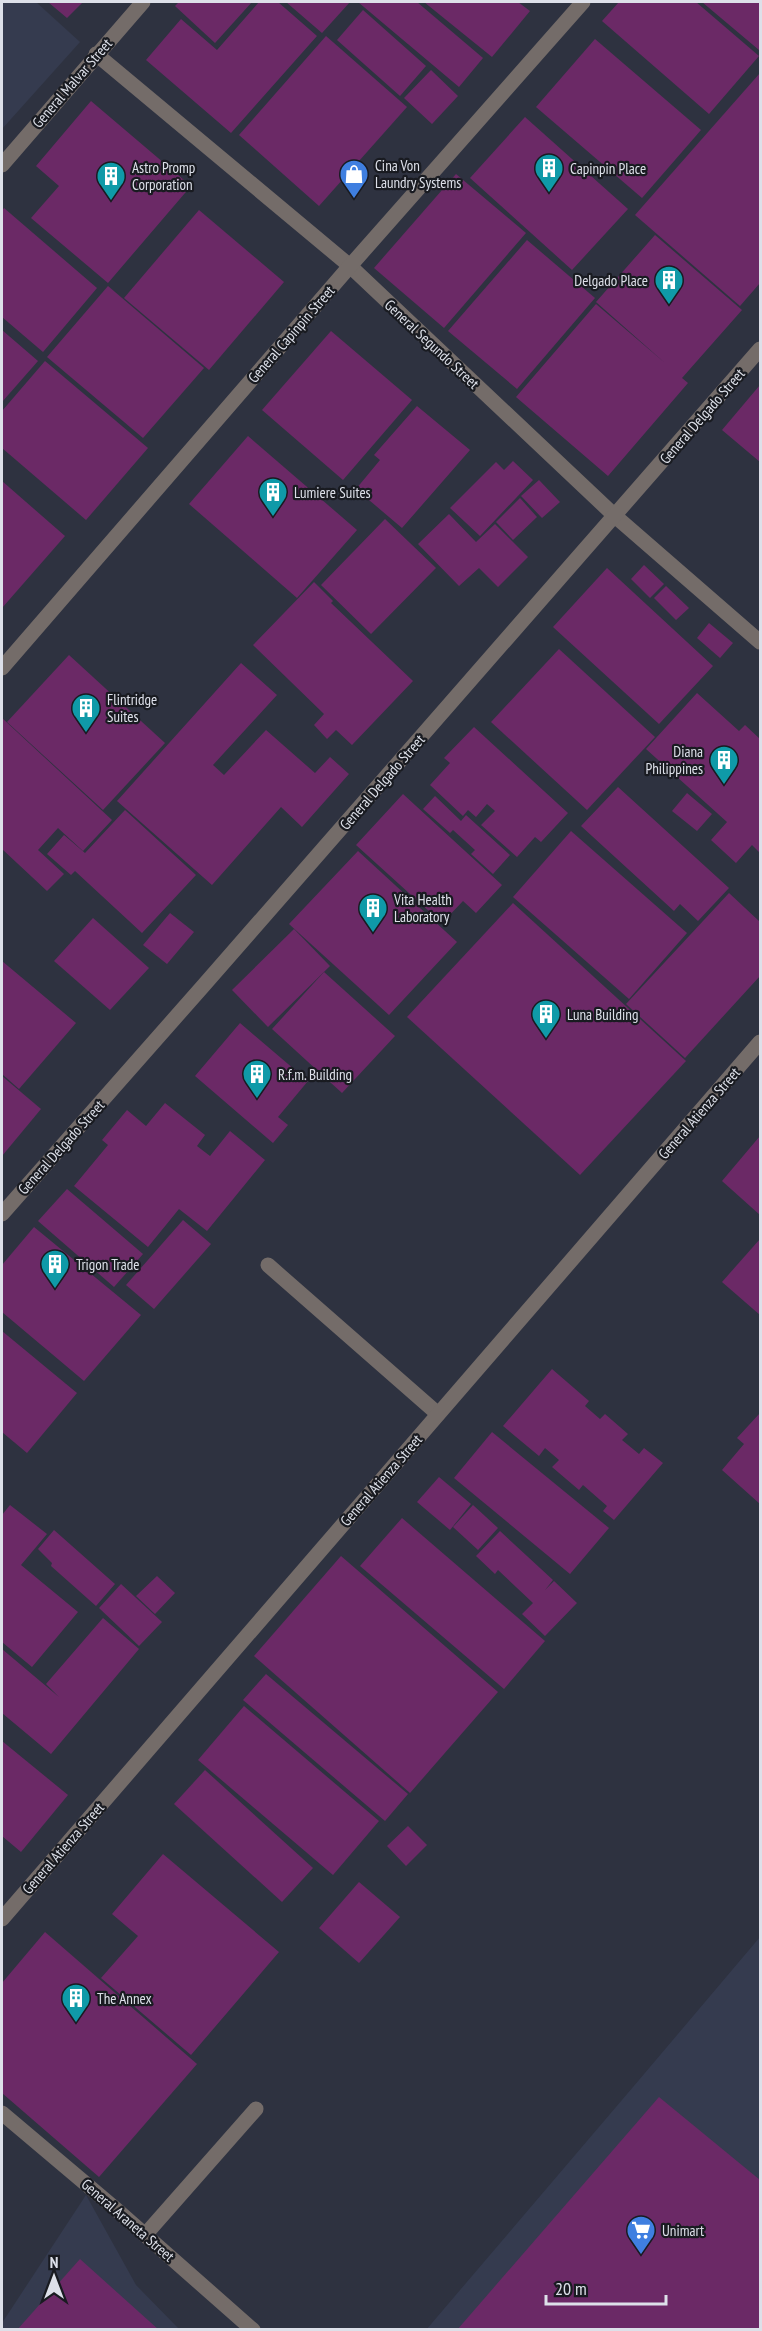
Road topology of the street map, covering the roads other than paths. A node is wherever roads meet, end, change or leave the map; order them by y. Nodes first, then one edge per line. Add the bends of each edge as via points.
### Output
1 (143, 2) edge
2 (583, 2) edge
3 (96, 54) junction
4 (2, 165) edge
5 (350, 266) junction
6 (758, 358) edge
7 (615, 516) junction
8 (760, 642) edge
9 (2, 668) edge
10 (760, 1042) edge
11 (2, 1214) edge
12 (268, 1264) dead end
13 (438, 1414) junction
14 (2, 1919) edge
15 (256, 2109) dead end
16 (2, 2113) edge
17 (145, 2235) junction
18 (252, 2330) edge

1 - 3 street, General Malvar Street
2 - 5 street, General Capinpin Street
3 - 4 street, General Malvar Street
3 - 5 street, General Segundo Street
5 - 7 street, General Segundo Street
5 - 9 street, General Capinpin Street
6 - 7 street, General Delgado Street
7 - 8 street, General Segundo Street
7 - 11 street, General Delgado Street
10 - 13 street, General Atienza Street
12 - 13 street
13 - 14 street, General Atienza Street
15 - 17 street
16 - 17 street, General Araneta Street
17 - 18 street, General Araneta Street

